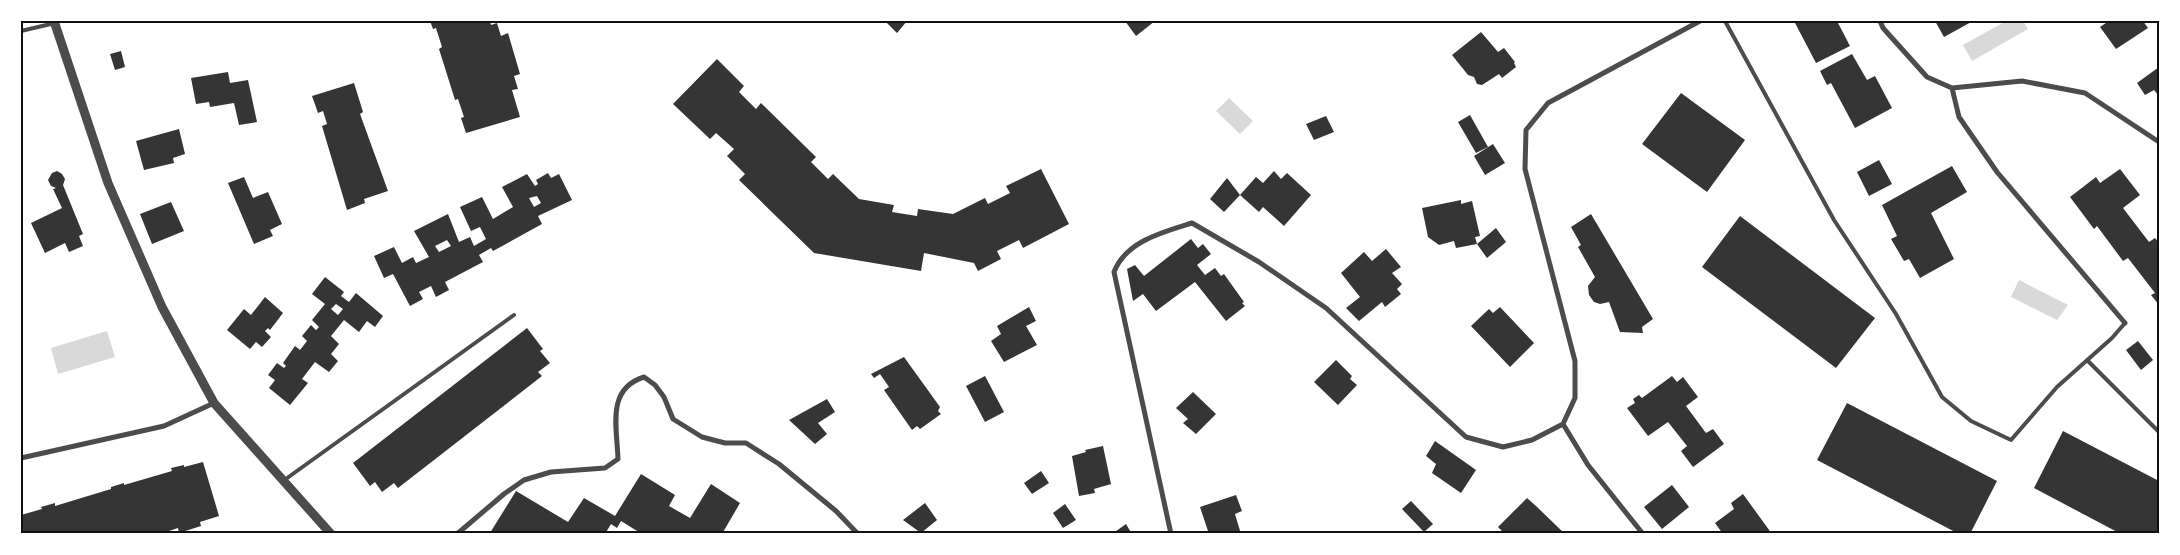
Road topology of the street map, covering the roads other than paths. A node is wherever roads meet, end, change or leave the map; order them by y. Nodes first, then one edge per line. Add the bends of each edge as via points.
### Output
1 (1700, 21) edge
2 (1725, 21) edge
3 (1880, 21) edge
4 (54, 22) edge
5 (21, 31) edge
6 (1952, 88) junction
7 (2159, 142) edge
8 (514, 314) dead end
9 (2124, 323) joint
10 (2087, 360) junction
11 (214, 403) junction
12 (1563, 424) junction
13 (2159, 432) edge
14 (21, 458) edge
15 (283, 481) junction
16 (331, 534) edge
17 (457, 534) edge
18 (858, 534) edge
19 (1171, 534) edge
20 (1643, 534) edge

1 - 12 street via 1548,103 1526,130 1525,168 1575,361 1575,398
2 - 10 lane via 1834,220 1896,314 1942,397 1971,421 2011,440 2057,387
3 - 6 street via 1927,77
4 - 5 lane
4 - 11 street via 108,183 162,307
6 - 7 street via 2022,81 2084,93
6 - 9 street via 1960,117 1997,172
8 - 15 lane
9 - 10 lane
10 - 13 lane
11 - 14 street via 164,426
11 - 15 street
12 - 19 street via 1532,440 1503,447 1466,437 1326,308 1259,262 1192,223 1153,234 1119,259 1114,272
12 - 20 street via 1588,465
15 - 16 street
17 - 18 street via 524,480 551,472 605,468 618,459 616,405 622,391 633,381 644,377 664,397 673,419 702,437 725,443 746,443 780,464

